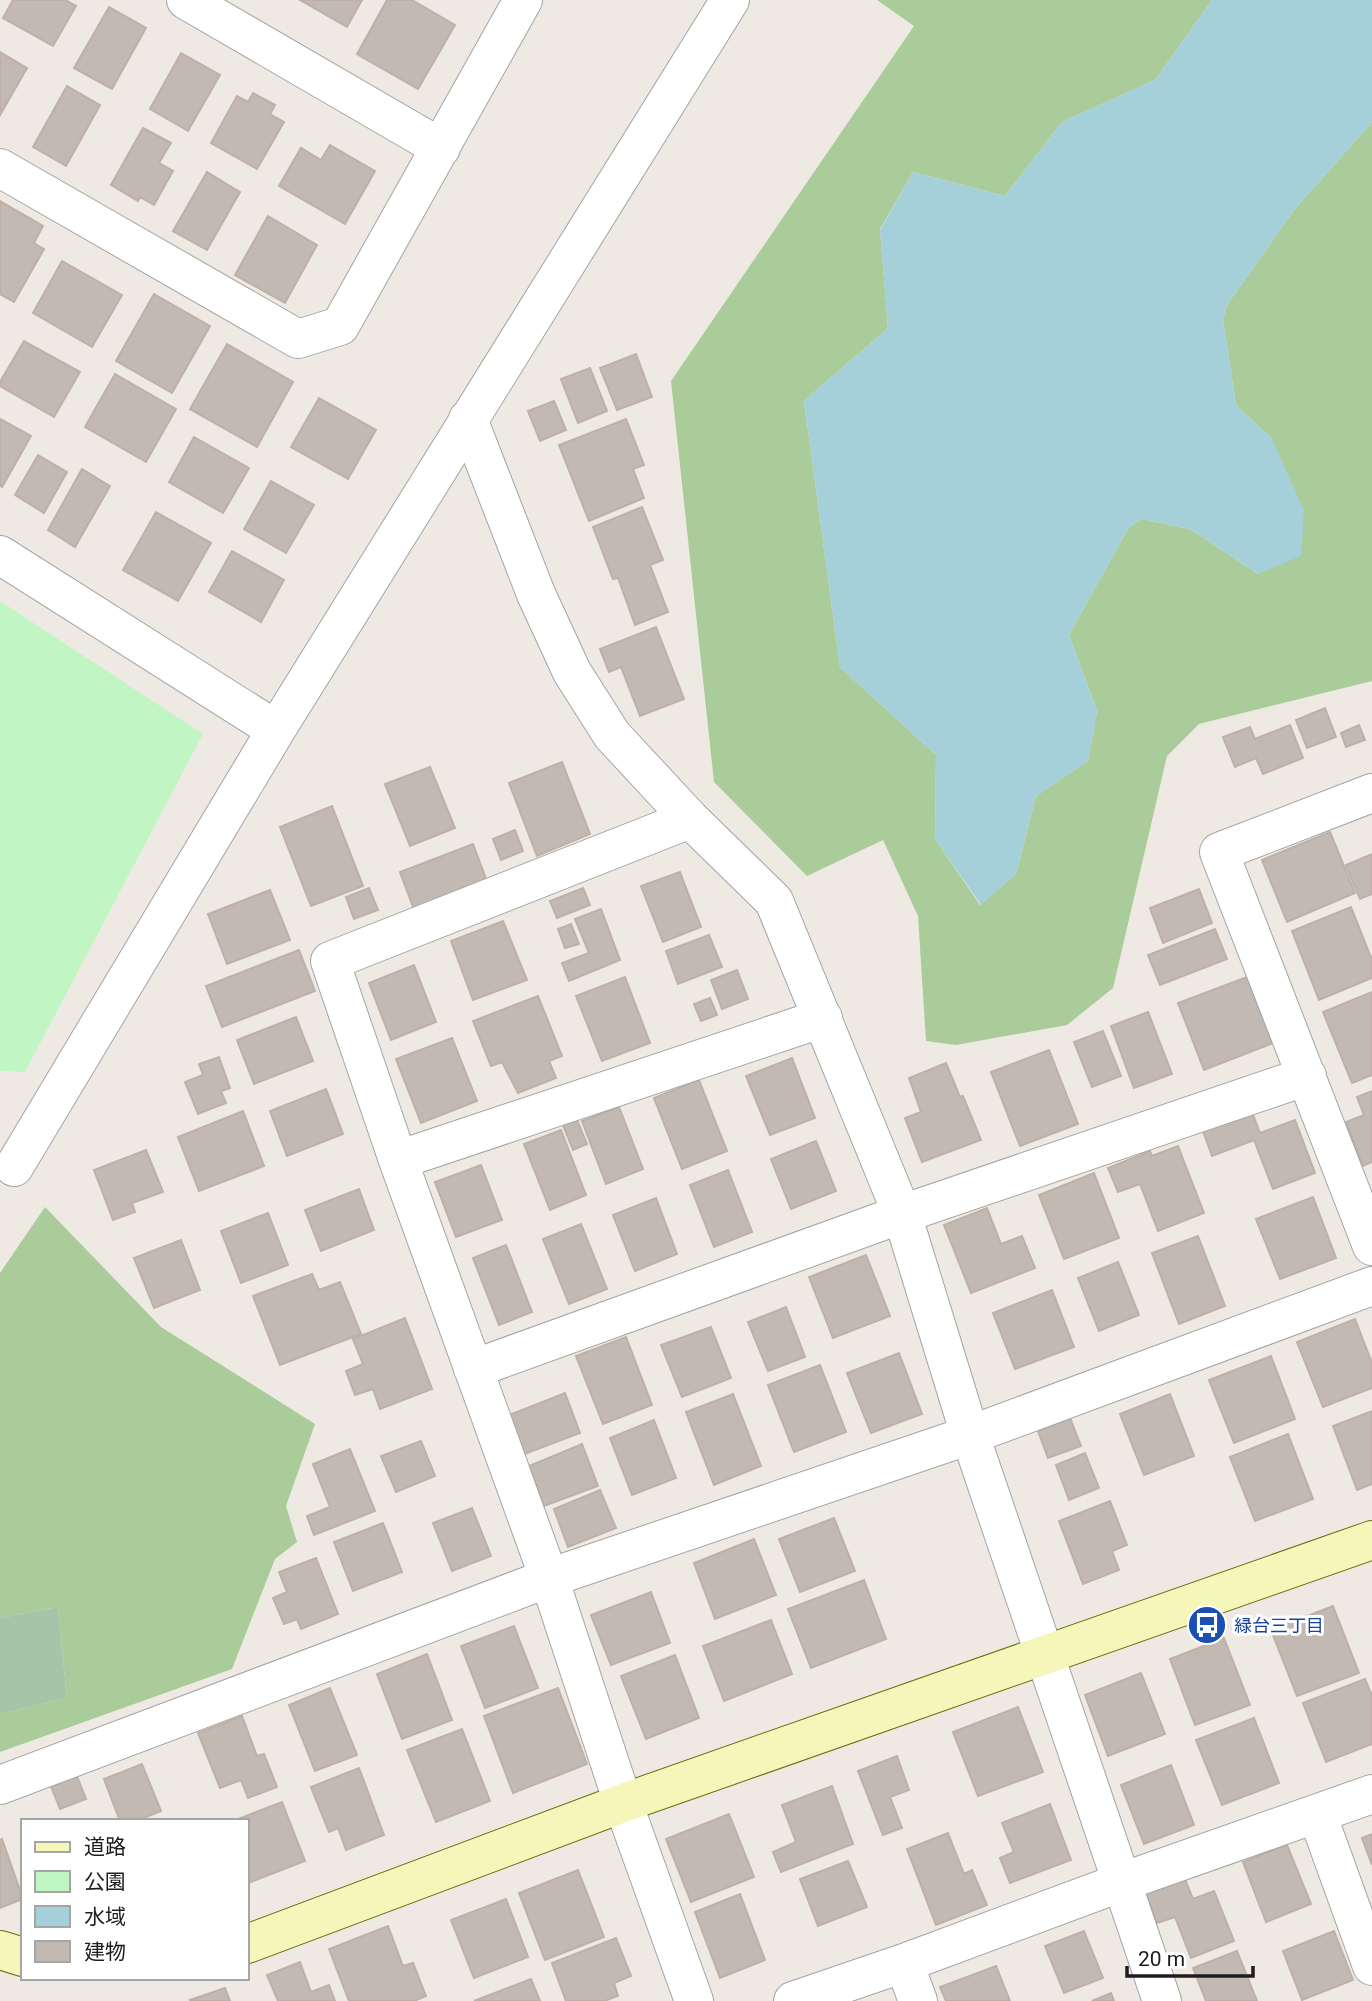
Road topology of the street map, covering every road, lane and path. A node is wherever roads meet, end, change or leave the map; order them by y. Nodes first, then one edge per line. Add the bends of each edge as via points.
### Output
1 (186, 0) edge
2 (523, 0) edge
3 (730, 0) edge
4 (440, 148) junction
5 (0, 168) edge
6 (468, 419) junction
7 (0, 555) edge
8 (276, 730) junction
9 (1372, 793) edge
10 (690, 820) junction
11 (822, 1018) junction
12 (1307, 1076) junction
13 (398, 1160) junction
14 (14, 1167) dead end
15 (902, 1214) junction
16 (1372, 1247) edge
17 (1372, 1286) edge
18 (473, 1369) junction
19 (970, 1435) junction
20 (1372, 1540) edge
21 (549, 1578) junction
22 (1044, 1656) junction
23 (0, 1786) edge
24 (1372, 1794) edge
25 (623, 1803) junction
26 (1317, 1814) junction
27 (1122, 1882) junction
28 (248, 1944) edge
29 (0, 1950) edge
30 (21, 1955) edge
31 (904, 1963) junction
32 (1372, 1966) edge
33 (694, 2001) edge
34 (793, 2001) edge
35 (918, 2001) edge
36 (1162, 2001) edge

1 - 4 street
2 - 4 street
3 - 6 street
4 - 5 street via 340,326 298,339
6 - 8 street
6 - 10 street via 536,594 572,672 612,735
7 - 8 street
8 - 14 street
9 - 12 street via 1219,852
10 - 11 street via 774,901
10 - 13 street via 330,961
11 - 13 street
11 - 15 street
12 - 15 street
12 - 16 street
13 - 18 street
15 - 18 street
15 - 19 street
17 - 19 street
18 - 21 street
19 - 21 street
19 - 22 street
20 - 22 street
21 - 23 street
21 - 25 street
22 - 25 street
22 - 27 street
24 - 26 street
25 - 28 street
25 - 33 street
26 - 27 street
26 - 32 street
27 - 31 street
27 - 36 street
29 - 30 street
31 - 34 street
31 - 35 street

